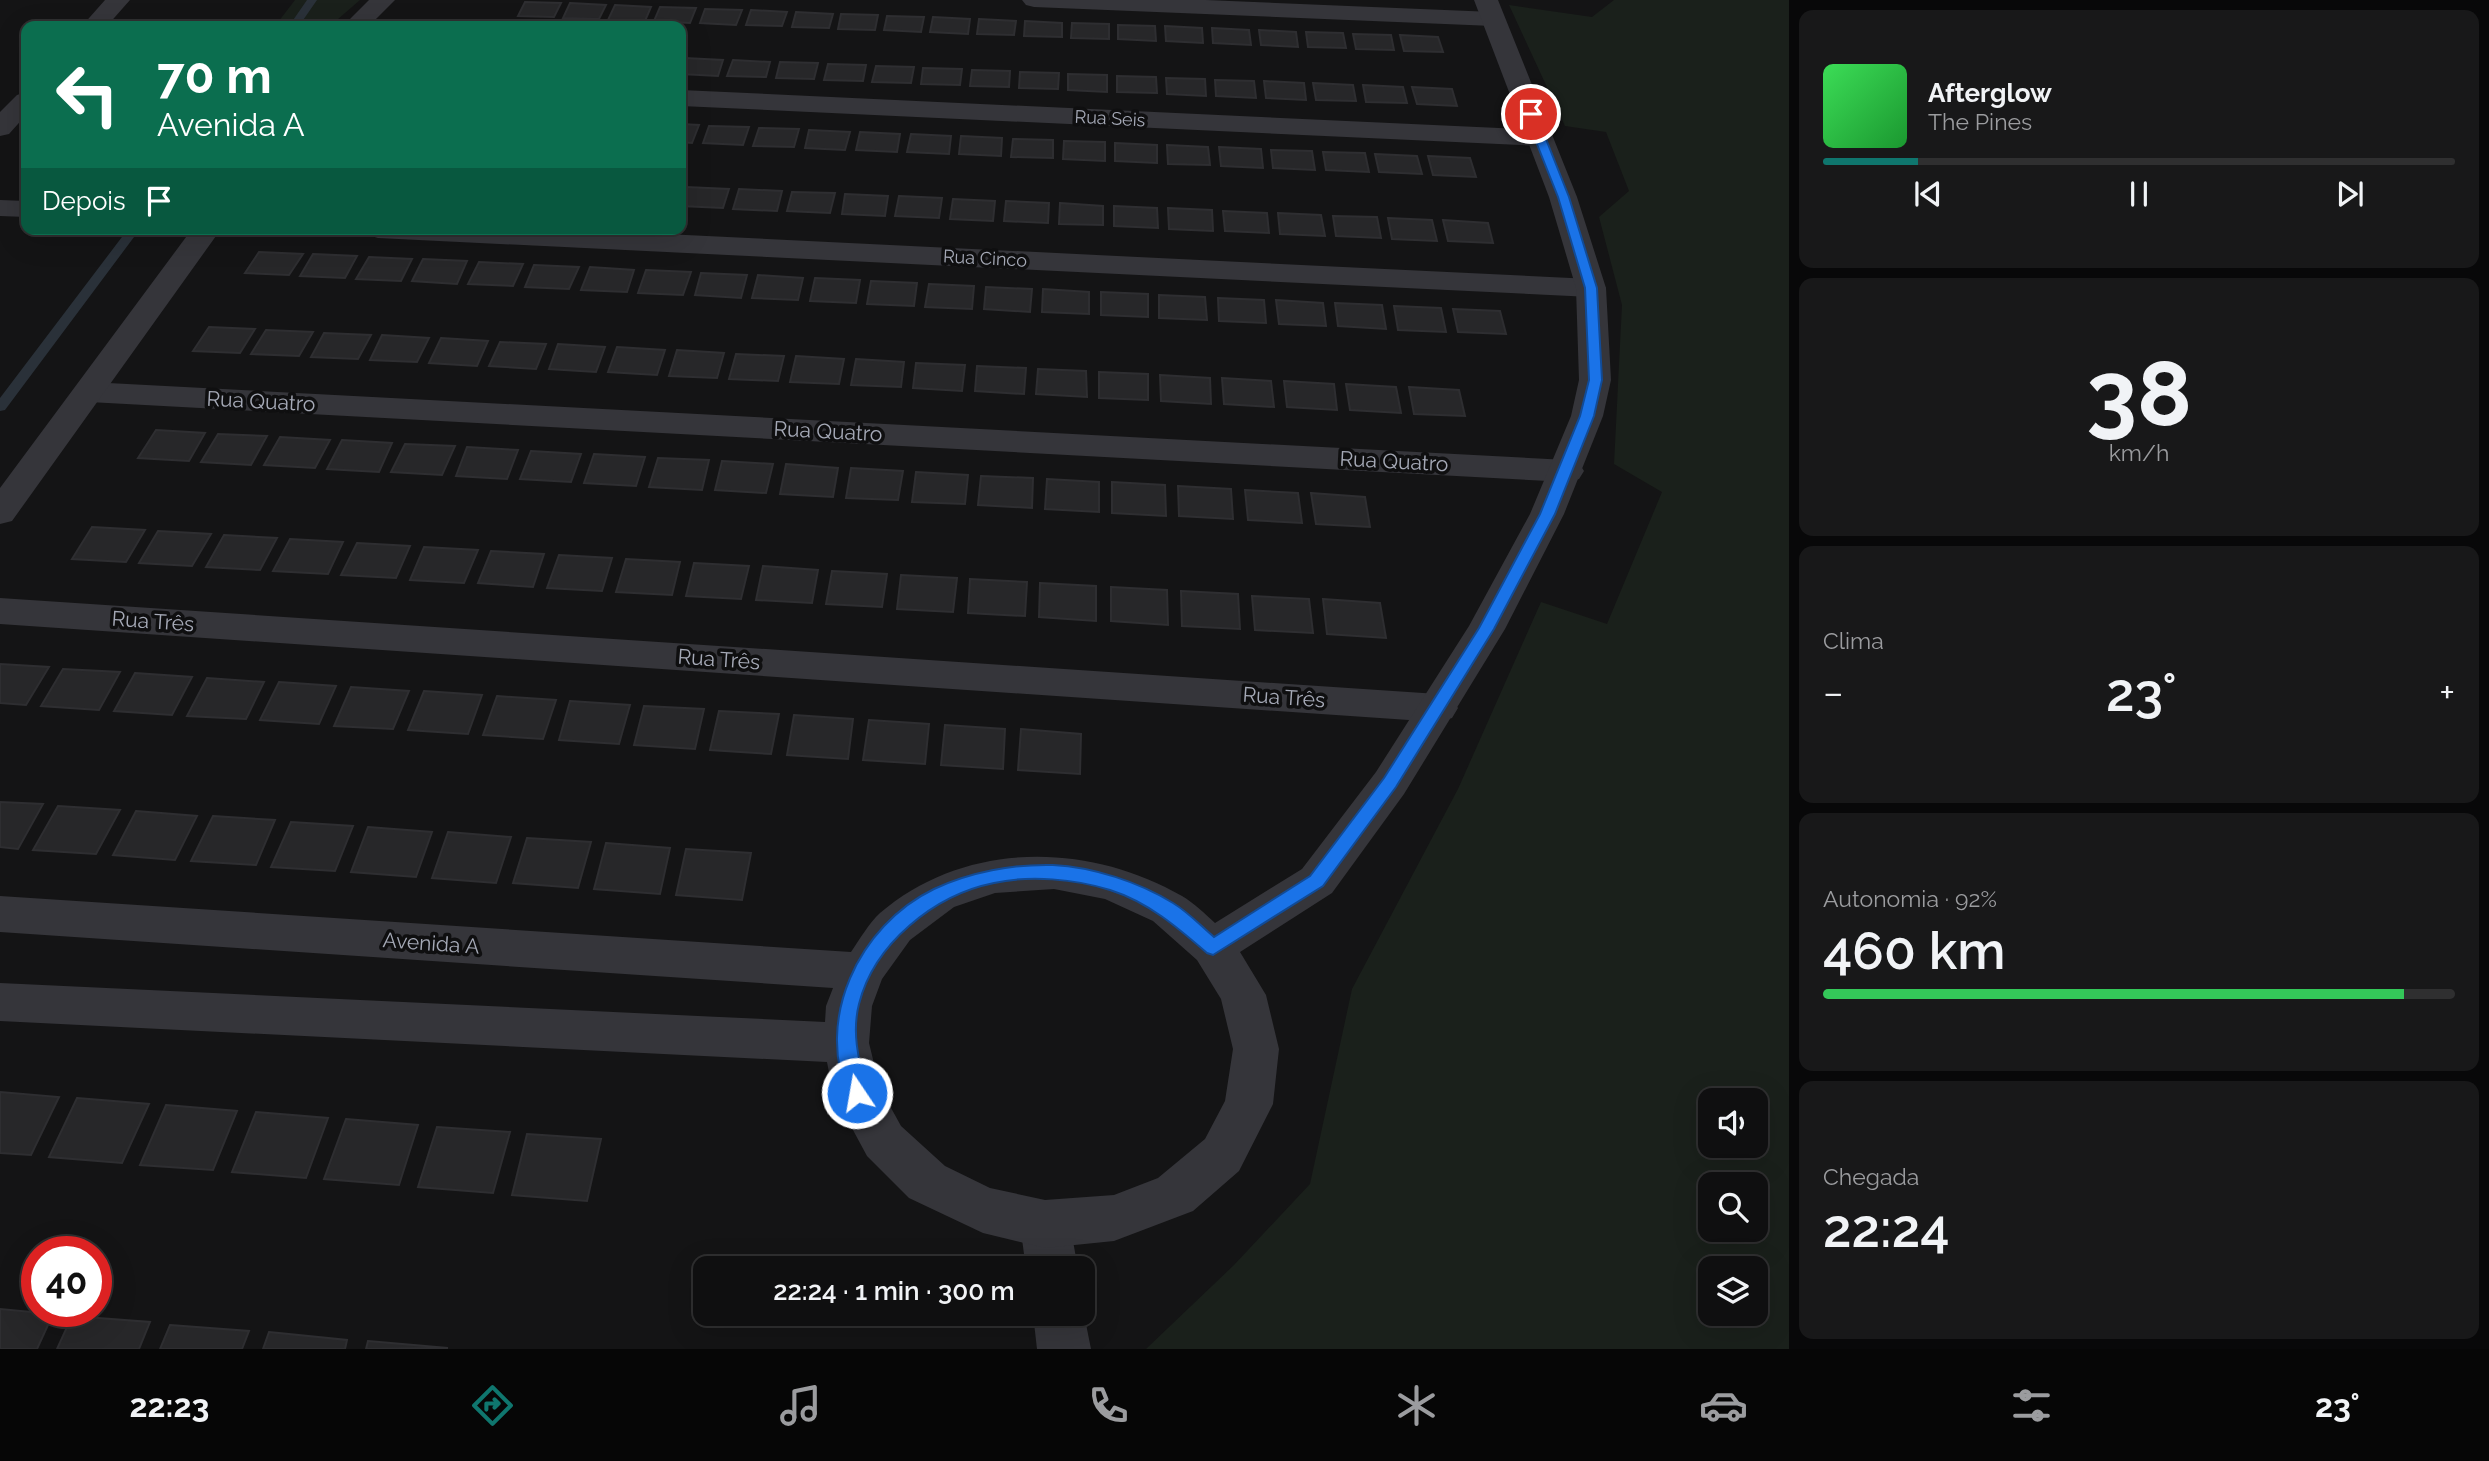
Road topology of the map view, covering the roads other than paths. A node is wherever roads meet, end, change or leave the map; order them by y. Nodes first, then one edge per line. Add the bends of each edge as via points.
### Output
1 (118, 0) edge
2 (383, 0) edge
3 (1034, 0) edge
4 (1488, 5) edge
5 (99, 21) edge
6 (360, 21) edge
7 (686, 98) edge
8 (21, 105) edge
9 (0, 128) edge
10 (1540, 138) junction
11 (0, 208) edge
12 (21, 209) edge
13 (203, 235) edge
14 (502, 235) edge
15 (1591, 288) junction
16 (89, 392) junction
17 (1567, 471) junction
18 (0, 513) edge
19 (0, 611) edge
20 (1438, 708) junction
21 (0, 914) edge
22 (1213, 947) junction
23 (862, 971) junction
24 (0, 1002) edge
25 (846, 1043) junction
26 (1048, 1246) edge
27 (1061, 1326) edge
28 (1064, 1349) edge

1 - 5 street
2 - 6 street
3 - 4 street
4 - 10 street
7 - 10 street, Rua Seis
8 - 9 street
10 - 15 street
11 - 12 street
13 - 16 street
14 - 15 street, Rua Cinco
15 - 17 street via 1595,380
16 - 17 street, Rua Quatro
16 - 18 street
17 - 20 street via 1486,629
19 - 20 street, Rua Três
20 - 22 street via 1390,783 1317,881
21 - 23 street, Avenida A
22 - 23 street via 1168,909 1113,883 1054,872 994,876 939,895 912,914 894,928
22 - 26 street via 1243,995 1256,1049 1249,1104 1222,1154 1175,1195
23 - 25 street via 849,1006
24 - 25 street
25 - 26 street via 857,1093 884,1141 927,1182
27 - 28 street

